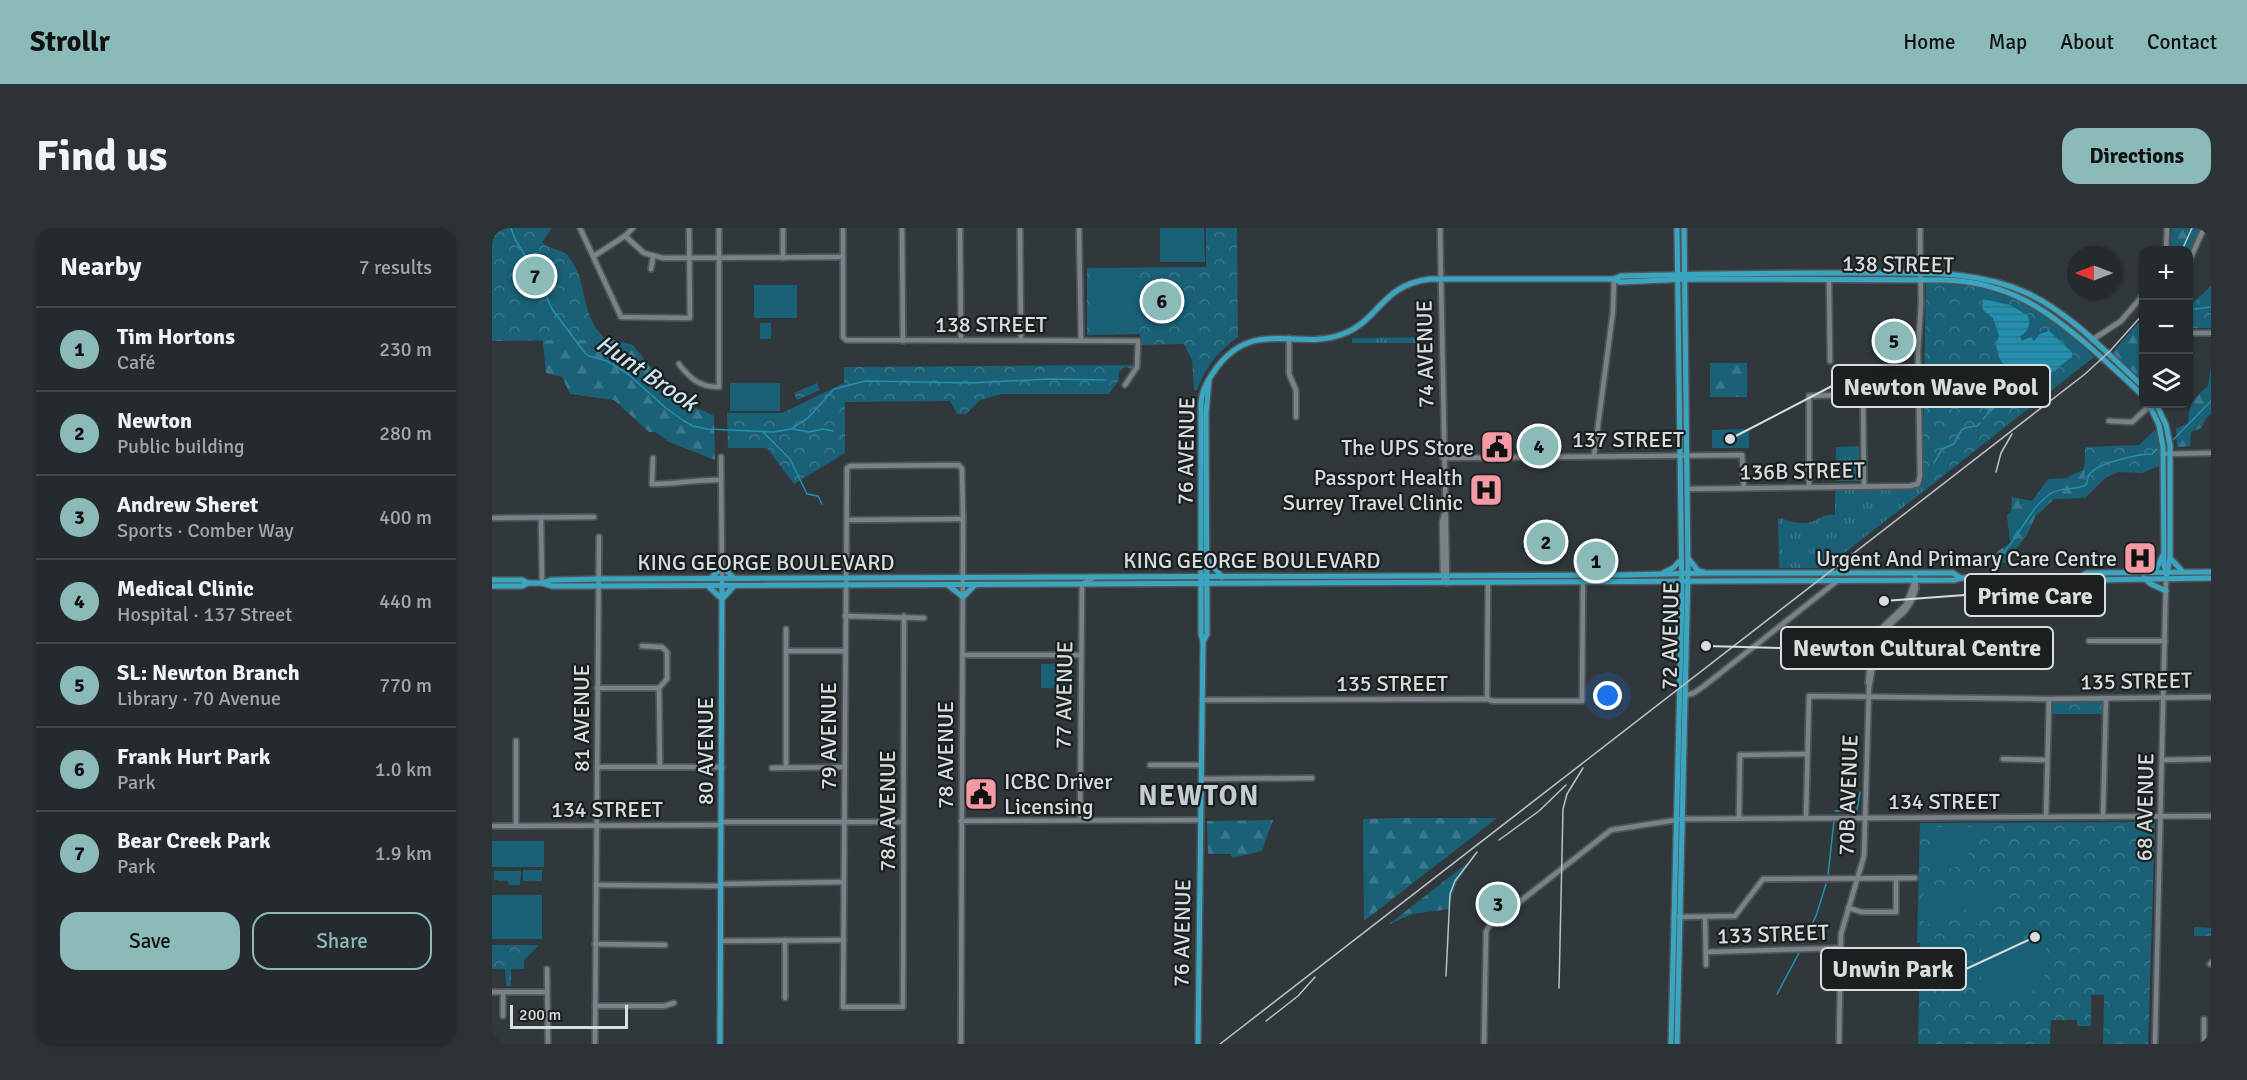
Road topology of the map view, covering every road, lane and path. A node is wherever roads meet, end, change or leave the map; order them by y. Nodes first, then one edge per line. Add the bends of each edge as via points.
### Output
1 (580, 228) edge
2 (633, 228) edge
3 (689, 228) edge
4 (719, 228) edge
5 (783, 228) edge
6 (843, 228) edge
7 (902, 228) edge
8 (960, 228) edge
9 (1020, 228) edge
10 (1079, 228) edge
11 (1440, 228) edge
12 (1677, 228) edge
13 (1684, 228) edge
14 (1920, 228) edge
15 (2168, 228) edge
16 (2204, 228) edge
17 (625, 236) junction
18 (2166, 246) edge
19 (2193, 253) edge
20 (594, 256) junction
21 (653, 257) junction
22 (843, 257) junction
23 (690, 258) junction
24 (719, 258) junction
25 (783, 258) junction
26 (651, 269) dead end
27 (1682, 277) junction
28 (1921, 277) junction
29 (1441, 278) junction
30 (1614, 279) junction
31 (1828, 280) junction
32 (2139, 300) edge
33 (2193, 333) edge
34 (2211, 333) edge
35 (1289, 338) junction
36 (961, 340) junction
37 (1021, 340) junction
38 (1080, 340) junction
39 (2092, 340) junction
40 (903, 341) junction
41 (1830, 361) dead end
42 (679, 364) dead end
43 (1209, 381) junction
44 (2139, 382) edge
45 (1125, 385) dead end
46 (2139, 392) edge
47 (1918, 393) junction
48 (1863, 394) junction
49 (1201, 403) junction
50 (2147, 408) edge
51 (2152, 408) edge
52 (1296, 417) dead end
53 (2109, 422) dead end
54 (1207, 449) junction
55 (2211, 453) edge
56 (2167, 454) junction
57 (1683, 455) junction
58 (1594, 456) junction
59 (721, 457) dead end
60 (653, 458) dead end
61 (1443, 458) junction
62 (847, 467) joint
63 (2164, 469) junction
64 (721, 480) junction
65 (1809, 486) junction
66 (1864, 486) junction
67 (1744, 488) junction
68 (1688, 489) junction
69 (2170, 502) junction
70 (594, 517) dead end
71 (2163, 517) junction
72 (492, 518) edge
73 (541, 518) junction
74 (963, 519) junction
75 (847, 520) junction
76 (2170, 535) junction
77 (599, 537) dead end
78 (2164, 554) junction
79 (1688, 558) junction
80 (2170, 558) junction
81 (1207, 559) junction
82 (1681, 560) junction
83 (722, 567) junction
84 (2155, 572) junction
85 (2183, 572) junction
86 (2211, 572) edge
87 (1685, 573) junction
88 (1704, 573) junction
89 (1915, 573) junction
90 (1584, 574) junction
91 (1661, 574) junction
92 (1847, 574) junction
93 (1445, 575) junction
94 (1535, 575) junction
95 (2167, 575) junction
96 (1094, 577) junction
97 (1222, 577) junction
98 (2080, 577) junction
99 (711, 578) junction
100 (734, 578) junction
101 (847, 578) junction
102 (963, 578) junction
103 (1961, 578) junction
104 (2144, 578) junction
105 (2211, 578) edge
106 (599, 579) junction
107 (722, 579) junction
108 (492, 580) edge
109 (1204, 580) junction
110 (1915, 580) junction
111 (1837, 581) junction
112 (1488, 582) junction
113 (1583, 582) junction
114 (528, 583) junction
115 (542, 583) junction
116 (1445, 583) junction
117 (1663, 583) junction
118 (1685, 583) junction
119 (1082, 584) junction
120 (846, 585) junction
121 (948, 585) junction
122 (963, 585) junction
123 (975, 585) junction
124 (492, 586) edge
125 (598, 586) junction
126 (708, 586) junction
127 (722, 586) junction
128 (734, 586) junction
129 (2166, 591) junction
130 (963, 597) junction
131 (1682, 597) junction
132 (722, 599) junction
133 (845, 616) junction
134 (904, 616) junction
135 (924, 618) dead end
136 (786, 629) dead end
137 (2089, 641) dead end
138 (2165, 641) junction
139 (642, 646) dead end
140 (786, 651) junction
141 (845, 651) junction
142 (963, 655) junction
143 (1081, 655) junction
144 (597, 688) junction
145 (659, 688) junction
146 (1686, 695) junction
147 (1868, 696) junction
148 (2164, 697) junction
149 (2211, 697) edge
150 (2106, 698) junction
151 (1487, 699) junction
152 (2049, 699) junction
153 (1202, 700) junction
154 (516, 741) dead end
155 (1807, 754) junction
156 (2003, 759) dead end
157 (2211, 759) edge
158 (2046, 760) junction
159 (2162, 760) junction
160 (1150, 765) dead end
161 (1201, 765) junction
162 (660, 766) junction
163 (597, 767) junction
164 (722, 767) junction
165 (786, 767) junction
166 (845, 767) junction
167 (772, 768) dead end
168 (1201, 778) junction
169 (1312, 778) dead end
170 (2103, 816) junction
171 (2161, 816) junction
172 (2211, 816) edge
173 (2046, 817) junction
174 (1738, 818) junction
175 (1806, 818) junction
176 (1864, 818) junction
177 (1679, 819) junction
178 (1080, 820) junction
179 (1200, 820) junction
180 (844, 821) junction
181 (962, 821) junction
182 (903, 822) junction
183 (721, 824) junction
184 (492, 826) edge
185 (516, 826) junction
186 (596, 826) junction
187 (1896, 878) junction
188 (1915, 878) dead end
189 (1858, 879) junction
190 (844, 882) junction
191 (596, 885) junction
192 (721, 885) junction
193 (1848, 908) junction
194 (1677, 917) junction
195 (1705, 917) junction
196 (785, 940) junction
197 (844, 940) junction
198 (721, 941) junction
199 (595, 944) junction
200 (665, 945) dead end
201 (1841, 948) junction
202 (1706, 952) junction
203 (1706, 965) dead end
204 (547, 969) dead end
205 (492, 992) edge
206 (503, 992) junction
207 (547, 992) junction
208 (785, 998) dead end
209 (674, 1003) dead end
210 (595, 1006) junction
211 (843, 1006) joint
212 (503, 1016) dead end
213 (2204, 1018) dead end
214 (548, 1044) edge
215 (595, 1044) edge
216 (720, 1044) edge
217 (961, 1044) edge
218 (1197, 1044) edge
219 (1484, 1044) edge
220 (1671, 1044) edge
221 (1677, 1044) edge
222 (1839, 1044) edge
223 (2156, 1044) edge
224 (2204, 1044) edge

1 - 20 street
2 - 17 street
3 - 23 street
4 - 24 street
5 - 25 street
6 - 22 street
7 - 40 street
8 - 36 street
9 - 37 street
10 - 38 street
11 - 29 street, 74 AVENUE
12 - 27 main road, 72 AVENUE
13 - 27 main road, 72 AVENUE
14 - 28 street
15 - 18 street
16 - 19 street
17 - 20 street
17 - 21 street
20 - 23 street via 621,317 690,318
21 - 23 street
21 - 26 street
22 - 25 street
22 - 40 street, 138 STREET via 844,340
23 - 24 street
24 - 25 street
24 - 42 street via 719,387 695,382
27 - 28 main road, 138 STREET
27 - 30 main road, 138 STREET via 1620,282
27 - 31 main road, 138 STREET
27 - 57 main road, 72 AVENUE
28 - 31 main road, 138 STREET
28 - 39 main road, 138 STREET via 1966,275 2009,285 2053,308
28 - 46 main road, 138 STREET via 1982,284 2031,302 2063,323
28 - 47 street
29 - 30 main road, 138 STREET
29 - 35 main road, 138 STREET via 1413,281 1398,288 1359,325 1342,334
29 - 61 street, 74 AVENUE
30 - 58 street
31 - 41 street
32 - 39 street via 2121,321
33 - 34 street
35 - 43 main road, 138 STREET via 1261,340 1238,348 1224,359
35 - 52 street via 1289,374 1296,390
36 - 37 street, 138 STREET
36 - 40 street, 138 STREET
37 - 38 street, 138 STREET
38 - 45 street, 138 STREET via 1138,341 1137,367
39 - 44 main road, 138 STREET
43 - 49 main road, 76 AVENUE via 1203,388
43 - 54 main road, 76 AVENUE
47 - 48 street
47 - 66 street, 136B STREET via 1918,484
48 - 65 street via 1809,396
48 - 66 street
49 - 54 main road
49 - 109 main road, 76 AVENUE
50 - 53 street via 2132,422
51 - 56 main road, 68 AVENUE
54 - 81 main road, 76 AVENUE
55 - 56 street
56 - 63 main road, 68 AVENUE
56 - 69 main road, 68 AVENUE
57 - 58 street, 137 STREET
57 - 67 street, 137 STREET via 1742,455
57 - 68 main road, 72 AVENUE
57 - 82 main road, 72 AVENUE
58 - 61 street, 137 STREET
59 - 64 street, 80 AVENUE
60 - 64 street via 652,484
61 - 93 street, 74 AVENUE
62 - 74 street, 78 AVENUE via 961,466
62 - 75 street, 79 AVENUE
63 - 69 main road
63 - 71 main road, 68 AVENUE
64 - 83 street, 80 AVENUE
65 - 66 street, 136B STREET
65 - 67 street, 136B STREET
67 - 68 street, 136B STREET
68 - 79 main road, 72 AVENUE
69 - 76 main road, 68 AVENUE
70 - 73 street
71 - 76 main road
71 - 78 main road, 68 AVENUE
72 - 73 street
73 - 115 street
74 - 75 street
74 - 102 street, 78 AVENUE
75 - 101 street, 79 AVENUE
76 - 80 main road, 68 AVENUE
77 - 106 street, 81 AVENUE
78 - 84 main road
78 - 95 main road, 68 AVENUE
79 - 87 main road, 72 AVENUE
79 - 88 main road
80 - 85 main road
80 - 95 main road, 68 AVENUE
81 - 97 main road
81 - 109 main road, 76 AVENUE
82 - 87 main road, 72 AVENUE
82 - 91 main road
83 - 99 main road
83 - 100 main road
83 - 107 street, 80 AVENUE
84 - 95 main road, KING GEORGE BOULEVARD
84 - 98 main road, KING GEORGE BOULEVARD via 2087,573
85 - 86 main road, KING GEORGE BOULEVARD
85 - 95 main road, KING GEORGE BOULEVARD
87 - 88 main road, KING GEORGE BOULEVARD
87 - 91 main road, KING GEORGE BOULEVARD
87 - 118 main road, 72 AVENUE
88 - 92 main road, KING GEORGE BOULEVARD
89 - 92 main road, KING GEORGE BOULEVARD
89 - 103 main road, KING GEORGE BOULEVARD via 1953,573
89 - 110 street
90 - 91 main road, KING GEORGE BOULEVARD
90 - 94 main road, KING GEORGE BOULEVARD
90 - 113 street
92 - 111 main road
93 - 94 main road, KING GEORGE BOULEVARD
93 - 97 main road, KING GEORGE BOULEVARD
93 - 116 street, 74 AVENUE
94 - 112 main road
95 - 104 main road, KING GEORGE BOULEVARD
95 - 105 main road, KING GEORGE BOULEVARD
95 - 129 street, 68 AVENUE
96 - 102 main road, KING GEORGE BOULEVARD
96 - 109 main road, KING GEORGE BOULEVARD
96 - 119 street
97 - 109 main road, KING GEORGE BOULEVARD
98 - 103 main road, KING GEORGE BOULEVARD
98 - 104 main road, KING GEORGE BOULEVARD
99 - 106 main road, KING GEORGE BOULEVARD
99 - 107 main road, KING GEORGE BOULEVARD
100 - 101 main road, KING GEORGE BOULEVARD
100 - 107 main road, KING GEORGE BOULEVARD
101 - 102 main road, KING GEORGE BOULEVARD
101 - 120 street, 79 AVENUE
102 - 122 street, 78 AVENUE
103 - 110 main road, KING GEORGE BOULEVARD
104 - 129 main road
106 - 115 main road, KING GEORGE BOULEVARD
106 - 125 street, 81 AVENUE
107 - 127 main road, 80 AVENUE
108 - 114 main road, KING GEORGE BOULEVARD
109 - 116 main road, KING GEORGE BOULEVARD
109 - 119 main road, KING GEORGE BOULEVARD
109 - 153 main road, 76 AVENUE via 1207,634 1203,642
110 - 111 main road, KING GEORGE BOULEVARD
110 - 147 street, 70B AVENUE via 1906,605 1875,637
111 - 118 main road, KING GEORGE BOULEVARD
111 - 146 street via 1704,686
112 - 113 main road, KING GEORGE BOULEVARD
112 - 116 main road, KING GEORGE BOULEVARD
112 - 151 street
113 - 117 main road, KING GEORGE BOULEVARD
113 - 151 street, 135 STREET via 1582,701
114 - 115 main road, KING GEORGE BOULEVARD
114 - 124 main road, KING GEORGE BOULEVARD
115 - 125 main road, KING GEORGE BOULEVARD
117 - 118 main road, KING GEORGE BOULEVARD
117 - 131 main road
118 - 131 main road, 72 AVENUE
118 - 146 main road, 72 AVENUE
119 - 123 main road, KING GEORGE BOULEVARD
119 - 143 street, 77 AVENUE
120 - 121 main road, KING GEORGE BOULEVARD
120 - 128 main road, KING GEORGE BOULEVARD
120 - 133 street, 79 AVENUE
121 - 122 main road, KING GEORGE BOULEVARD
121 - 130 main road
122 - 123 main road, KING GEORGE BOULEVARD
122 - 130 street, 78 AVENUE
123 - 130 main road
125 - 126 main road, KING GEORGE BOULEVARD
125 - 144 street, 81 AVENUE
126 - 127 main road, KING GEORGE BOULEVARD
126 - 132 main road
127 - 128 main road, KING GEORGE BOULEVARD
127 - 132 main road, 80 AVENUE
128 - 132 main road
129 - 138 street, 68 AVENUE
130 - 142 street, 78 AVENUE
131 - 177 main road, 72 AVENUE
132 - 164 main road, 80 AVENUE
133 - 134 street
133 - 141 street, 79 AVENUE
134 - 135 street
134 - 182 street, 78A AVENUE
136 - 140 street
137 - 138 street
138 - 148 street, 68 AVENUE
139 - 145 street via 667,652 667,679
140 - 141 street
140 - 165 street
141 - 166 street, 79 AVENUE
142 - 143 street
142 - 181 street, 78 AVENUE
143 - 178 street, 77 AVENUE
144 - 145 street
144 - 163 street, 81 AVENUE
145 - 162 street
146 - 177 main road, 72 AVENUE
147 - 152 street, 135 STREET
147 - 155 street, 135 STREET via 1809,696
147 - 176 street, 70B AVENUE
148 - 149 street, 135 STREET
148 - 150 street, 135 STREET
148 - 159 street, 68 AVENUE
150 - 152 street, 135 STREET
150 - 170 street
151 - 153 street, 135 STREET
152 - 158 street
153 - 161 main road, 76 AVENUE
154 - 185 street
155 - 174 street via 1740,755
155 - 175 street
156 - 158 street
157 - 159 street
158 - 173 street
159 - 171 street, 68 AVENUE
160 - 161 street
161 - 168 main road, 76 AVENUE
162 - 163 street
162 - 164 street
163 - 186 street, 81 AVENUE
164 - 183 main road, 80 AVENUE
165 - 166 street
165 - 167 street
166 - 180 street, 79 AVENUE
168 - 169 street
168 - 179 main road, 76 AVENUE
170 - 171 street, 134 STREET
170 - 173 street, 134 STREET
171 - 172 street, 134 STREET
171 - 223 street, 68 AVENUE
173 - 176 street, 134 STREET
174 - 175 street, 134 STREET
174 - 177 street, 134 STREET
175 - 176 street, 134 STREET
176 - 189 street, 70B AVENUE via 1864,856
177 - 194 main road, 72 AVENUE
177 - 219 street, 134 STREET via 1611,830 1491,922 1486,932
178 - 179 street
178 - 181 street
179 - 218 main road, 76 AVENUE
180 - 182 street, 134 STREET
180 - 183 street, 134 STREET
180 - 190 street, 79 AVENUE
181 - 217 street, 78 AVENUE
182 - 211 street, 78A AVENUE via 903,1007
183 - 186 street, 134 STREET
183 - 192 main road, 80 AVENUE
184 - 185 street, 134 STREET
185 - 186 street, 134 STREET
186 - 191 street, 81 AVENUE
187 - 188 street
187 - 189 street
187 - 193 street via 1896,912
189 - 193 street, 70B AVENUE
189 - 195 street via 1763,879 1736,916
190 - 192 street
190 - 197 street, 79 AVENUE
191 - 192 street
191 - 199 street, 81 AVENUE
192 - 198 main road, 80 AVENUE
193 - 201 street, 70B AVENUE
194 - 195 street
194 - 220 main road, 72 AVENUE
194 - 221 main road, 72 AVENUE
195 - 202 street
196 - 197 street
196 - 198 street
196 - 208 street
197 - 211 street, 79 AVENUE
198 - 216 main road, 80 AVENUE
199 - 200 street
199 - 210 street, 81 AVENUE
201 - 202 street, 133 STREET
201 - 222 street, 70B AVENUE
202 - 203 street
204 - 207 street
205 - 206 street
206 - 207 street
206 - 212 street
207 - 214 street
209 - 210 street
210 - 215 street, 81 AVENUE
213 - 224 street

